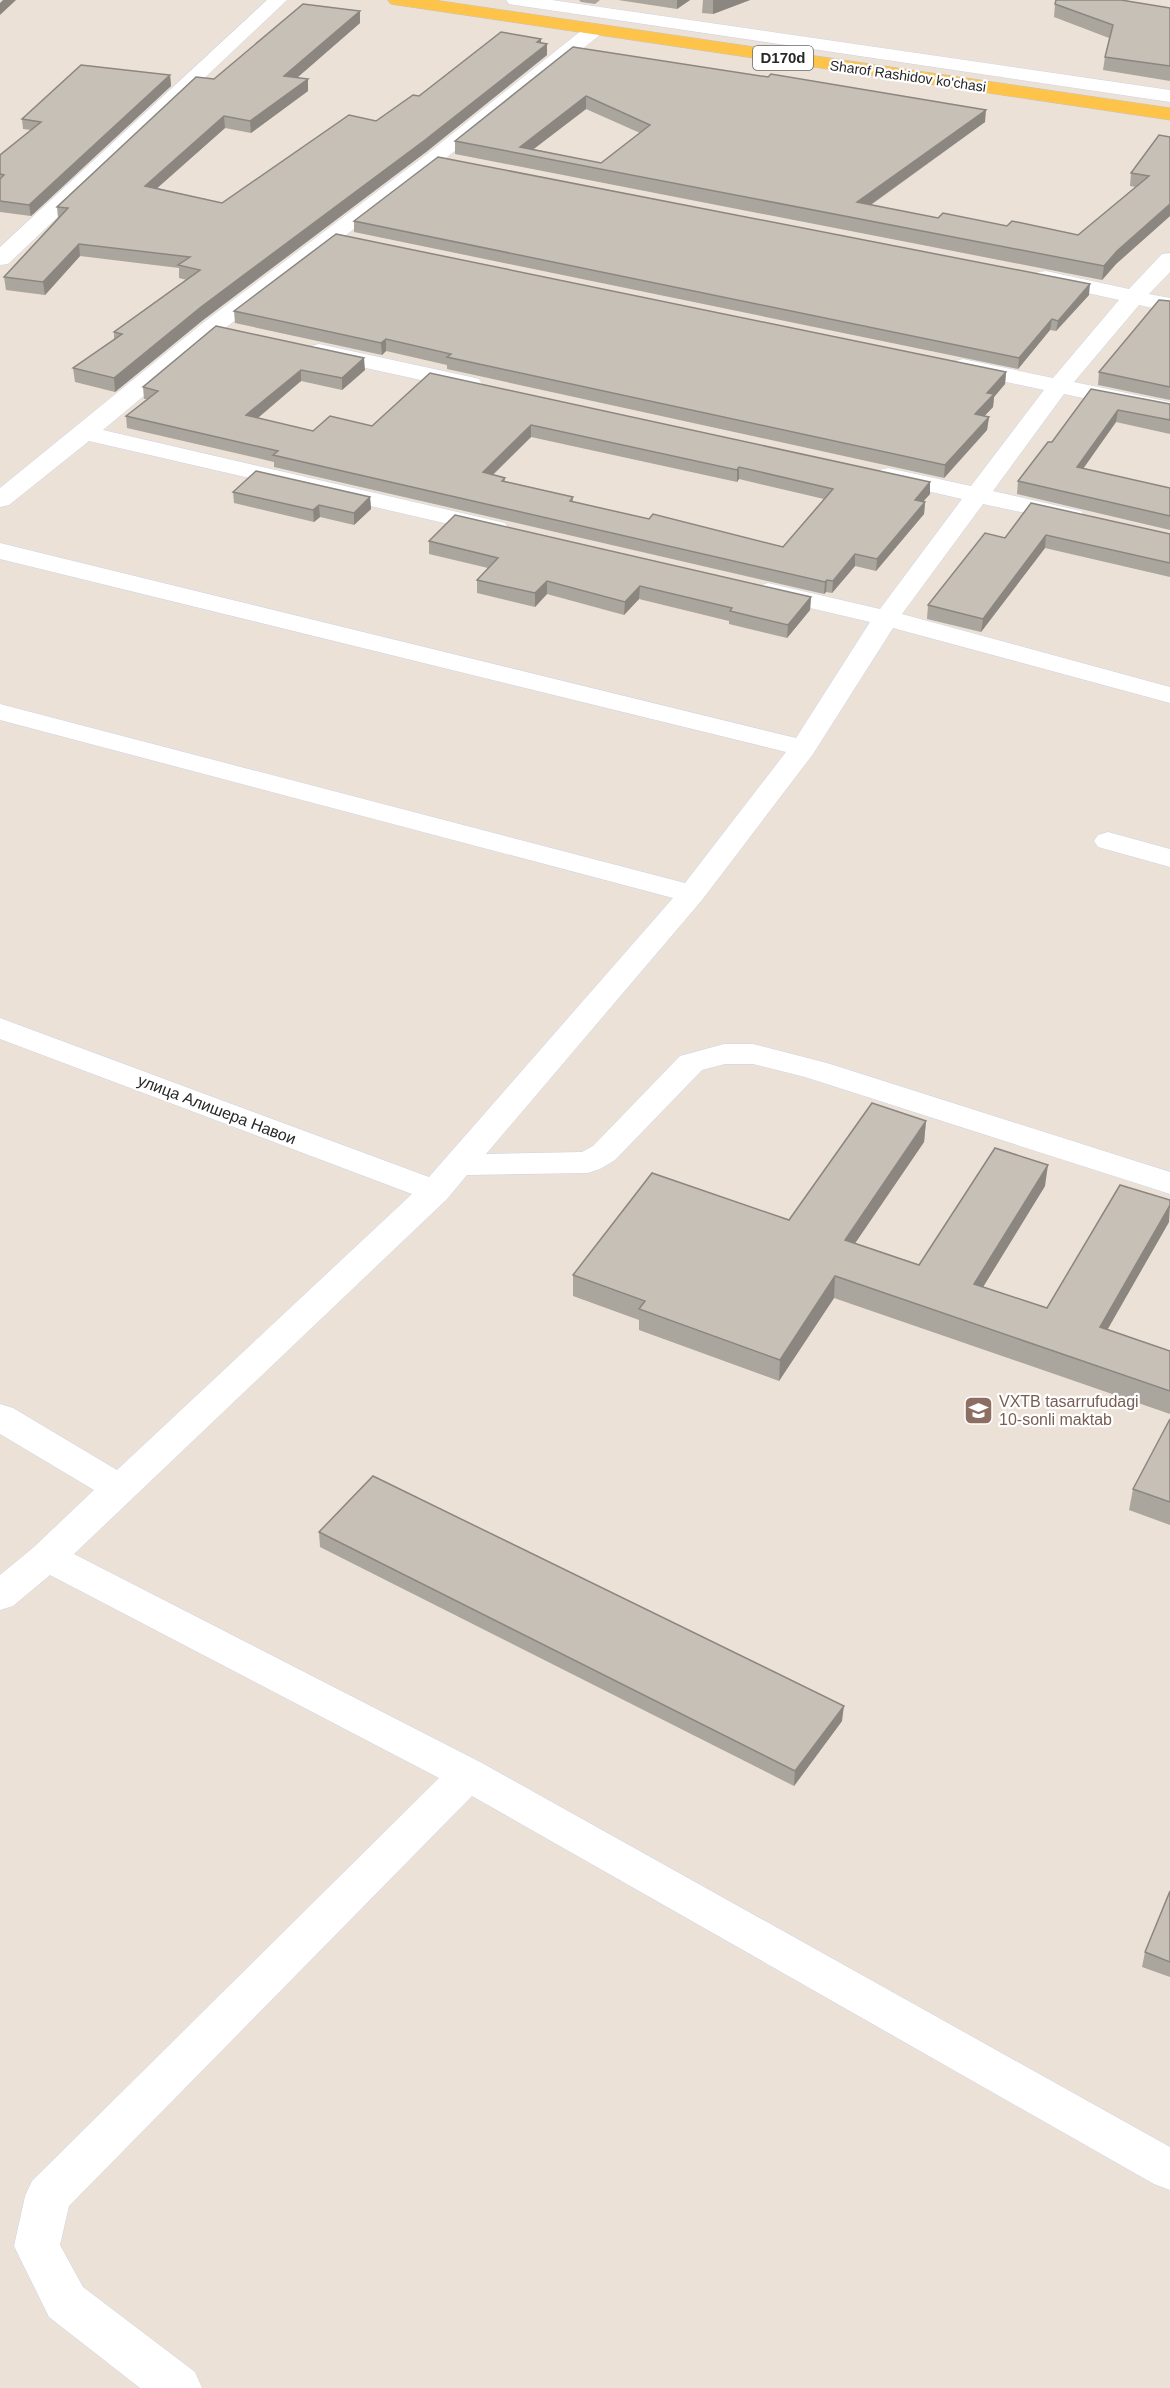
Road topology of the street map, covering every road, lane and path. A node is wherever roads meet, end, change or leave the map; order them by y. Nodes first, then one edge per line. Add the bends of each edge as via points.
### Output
1 (278, 0) edge
2 (397, 0) edge
3 (515, 0) edge
4 (698, 6) dead end
5 (672, 22) junction
6 (594, 30) junction
7 (649, 38) junction
8 (1170, 96) edge
9 (1170, 114) edge
10 (434, 158) junction
11 (458, 162) edge
12 (332, 236) junction
13 (355, 241) edge
14 (0, 259) edge
15 (1170, 259) edge
16 (1027, 273) edge
17 (1133, 298) junction
18 (1170, 305) edge
19 (212, 327) junction
20 (235, 332) edge
21 (293, 345) edge
22 (941, 361) edge
23 (1059, 386) junction
24 (491, 388) edge
25 (1170, 409) edge
26 (85, 433) junction
27 (863, 469) edge
28 (979, 495) junction
29 (0, 500) edge
30 (1091, 521) edge
31 (514, 532) edge
32 (0, 551) edge
33 (747, 586) edge
34 (886, 618) junction
35 (1170, 695) edge
36 (0, 712) edge
37 (803, 748) junction
38 (1108, 841) dead end
39 (1170, 858) edge
40 (692, 894) junction
41 (0, 1028) edge
42 (458, 1166) junction
43 (1170, 1183) edge
44 (435, 1191) junction
45 (0, 1417) edge
46 (119, 1488) junction
47 (47, 1557) junction
48 (0, 1596) edge
49 (468, 1774) junction
50 (1170, 2170) edge
51 (178, 2388) edge

1 - 14 street
2 - 6 main road, Sharof Rashidov ko'chasi / D170d
3 - 5 street
4 - 5 street
5 - 7 street
5 - 8 street
6 - 7 main road, Sharof Rashidov ko'chasi / D170d
6 - 10 street
7 - 9 main road, Sharof Rashidov ko'chasi / D170d
10 - 11 street
10 - 12 street
12 - 13 street
12 - 19 street
15 - 17 street
16 - 17 street
17 - 18 street
17 - 23 street
19 - 20 street
19 - 26 street
21 - 24 street
22 - 23 street
23 - 25 street
23 - 28 street
26 - 29 street
26 - 31 street
27 - 28 street
28 - 30 street
28 - 34 street
32 - 37 street
33 - 34 street
34 - 35 street
34 - 37 street
36 - 40 street
37 - 40 street
38 - 39 street
40 - 42 street
41 - 44 street, улица Алишера Навои
42 - 43 street via 588,1162 604,1153 691,1063 724,1054 753,1054 827,1073
42 - 44 street
44 - 46 street
45 - 46 street
46 - 47 street
47 - 48 street
47 - 49 street
49 - 50 street
49 - 51 street via 48,2196 37,2246 66,2301

